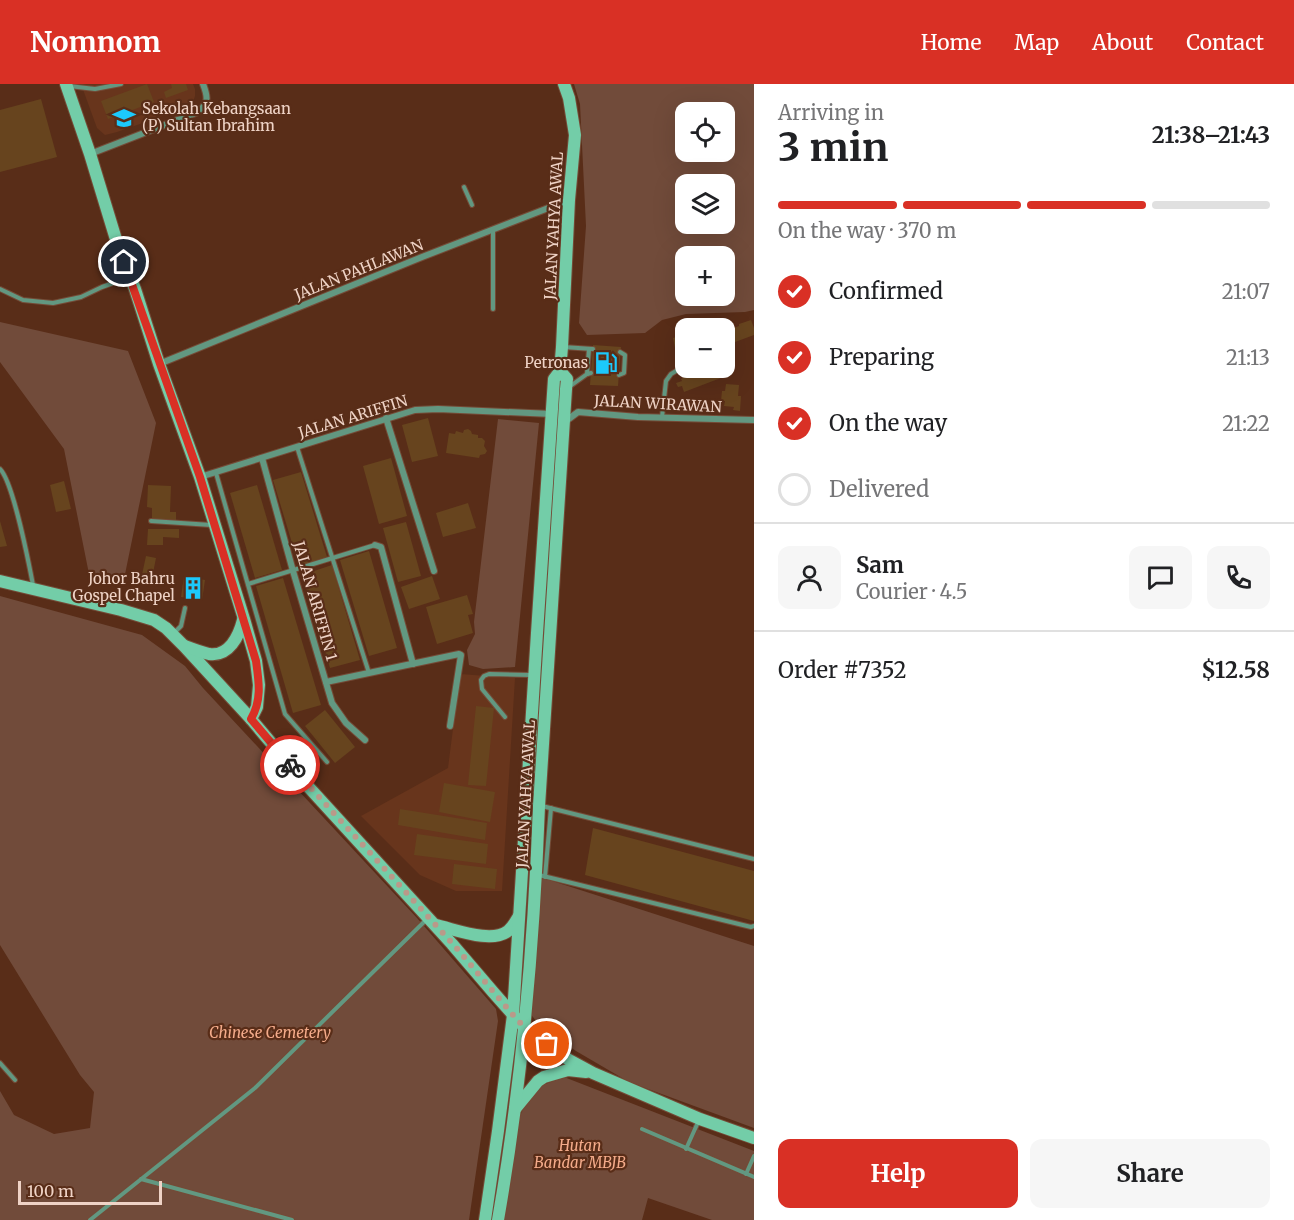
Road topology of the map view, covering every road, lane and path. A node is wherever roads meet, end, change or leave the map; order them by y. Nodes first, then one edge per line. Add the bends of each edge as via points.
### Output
1 (121, 84) edge
2 (203, 84) edge
3 (564, 84) edge
4 (67, 85) edge
5 (90, 154) junction
6 (464, 187) dead end
7 (569, 200) junction
8 (472, 205) dead end
9 (493, 230) junction
10 (130, 277) junction
11 (0, 289) edge
12 (493, 309) dead end
13 (562, 347) junction
14 (620, 352) dead end
15 (159, 364) junction
16 (560, 371) junction
17 (675, 372) edge
18 (619, 375) dead end
19 (566, 393) junction
20 (578, 412) junction
21 (552, 414) junction
22 (386, 418) junction
23 (662, 418) junction
24 (754, 420) edge
25 (564, 422) junction
26 (297, 447) junction
27 (262, 458) junction
28 (0, 469) edge
29 (216, 472) junction
30 (200, 477) junction
31 (150, 521) dead end
32 (215, 525) junction
33 (375, 545) joint
34 (333, 558) junction
35 (292, 571) junction
36 (434, 571) dead end
37 (0, 579) edge
38 (248, 584) junction
39 (34, 589) junction
40 (185, 608) dead end
41 (244, 618) junction
42 (173, 635) junction
43 (184, 646) junction
44 (413, 664) junction
45 (369, 673) junction
46 (534, 675) junction
47 (326, 682) junction
48 (505, 717) dead end
49 (251, 719) junction
50 (450, 726) dead end
51 (365, 740) dead end
52 (327, 762) dead end
53 (549, 808) junction
54 (754, 859) edge
55 (541, 876) junction
56 (520, 914) junction
57 (432, 921) junction
58 (754, 926) edge
59 (513, 1015) junction
60 (524, 1027) junction
61 (0, 1063) edge
62 (593, 1073) junction
63 (15, 1080) dead end
64 (515, 1109) junction
65 (700, 1119) junction
66 (642, 1129) dead end
67 (754, 1138) edge
68 (687, 1149) junction
69 (754, 1156) edge
70 (746, 1174) junction
71 (754, 1177) edge
72 (141, 1179) junction
73 (90, 1220) edge
74 (292, 1220) edge
75 (485, 1220) edge
76 (498, 1220) edge

1 - 4 lane via 95,89
2 - 5 street via 207,101 198,112
3 - 7 main road, JALAN YAHYA AWAL via 575,135
4 - 5 main road
5 - 10 main road
6 - 8 lane
7 - 9 street, JALAN PAHLAWAN
7 - 13 main road, JALAN YAHYA AWAL
9 - 12 lane
9 - 15 street, JALAN PAHLAWAN
10 - 11 lane via 81,297 53,303 23,300
10 - 15 main road
13 - 16 main road, JALAN YAHYA AWAL
13 - 19 lane via 591,349 589,373
14 - 18 lane via 625,355 624,372
15 - 30 main road
16 - 19 main road, JALAN YAHYA AWAL via 567,379
16 - 21 main road, JALAN YAHYA AWAL via 554,379
17 - 23 lane via 666,381
19 - 20 street
19 - 25 main road, JALAN YAHYA AWAL
20 - 23 street, JALAN WIRAWAN
20 - 25 street, JALAN WIRAWAN
21 - 22 street, JALAN ARIFFIN via 438,409
21 - 46 main road, JALAN YAHYA AWAL
22 - 26 street, JALAN ARIFFIN
22 - 36 street
23 - 24 street, JALAN WIRAWAN
25 - 53 main road, JALAN YAHYA AWAL
26 - 27 street, JALAN ARIFFIN
26 - 34 lane
27 - 29 street, JALAN ARIFFIN
27 - 35 street, JALAN ARIFFIN 1
28 - 39 lane via 14,502
29 - 30 street, JALAN ARIFFIN
29 - 38 lane
30 - 32 main road
31 - 32 lane
32 - 41 main road
33 - 34 lane
33 - 44 street via 381,547
34 - 35 lane
34 - 45 lane
35 - 38 lane
35 - 47 street, JALAN ARIFFIN 1
37 - 39 main road
38 - 52 lane via 285,714
39 - 42 main road via 154,620
40 - 42 lane via 181,626
41 - 43 main road via 229,648 217,654
41 - 49 main road via 260,685
42 - 43 main road
43 - 49 main road
44 - 45 street
44 - 50 street via 461,655
45 - 47 street
46 - 48 lane via 489,674 481,680 482,689
46 - 56 main road, JALAN YAHYA AWAL
47 - 51 street, JALAN ARIFFIN 1 via 332,704
49 - 57 main road
53 - 54 lane
53 - 55 main road, JALAN YAHYA AWAL
55 - 58 lane
55 - 60 main road, JALAN YAHYA AWAL
56 - 57 main road via 509,931 492,936
56 - 59 main road, JALAN YAHYA AWAL
57 - 59 main road
57 - 72 lane via 255,1088
59 - 60 main road
59 - 75 main road, JALAN YAHYA AWAL
60 - 62 main road
60 - 64 main road, JALAN YAHYA AWAL
61 - 63 lane
62 - 64 main road via 568,1070 544,1077
62 - 65 main road
64 - 76 main road, JALAN YAHYA AWAL
65 - 67 main road
65 - 68 lane
66 - 68 lane
68 - 70 lane
69 - 70 lane
70 - 71 lane
72 - 73 lane
72 - 74 lane

